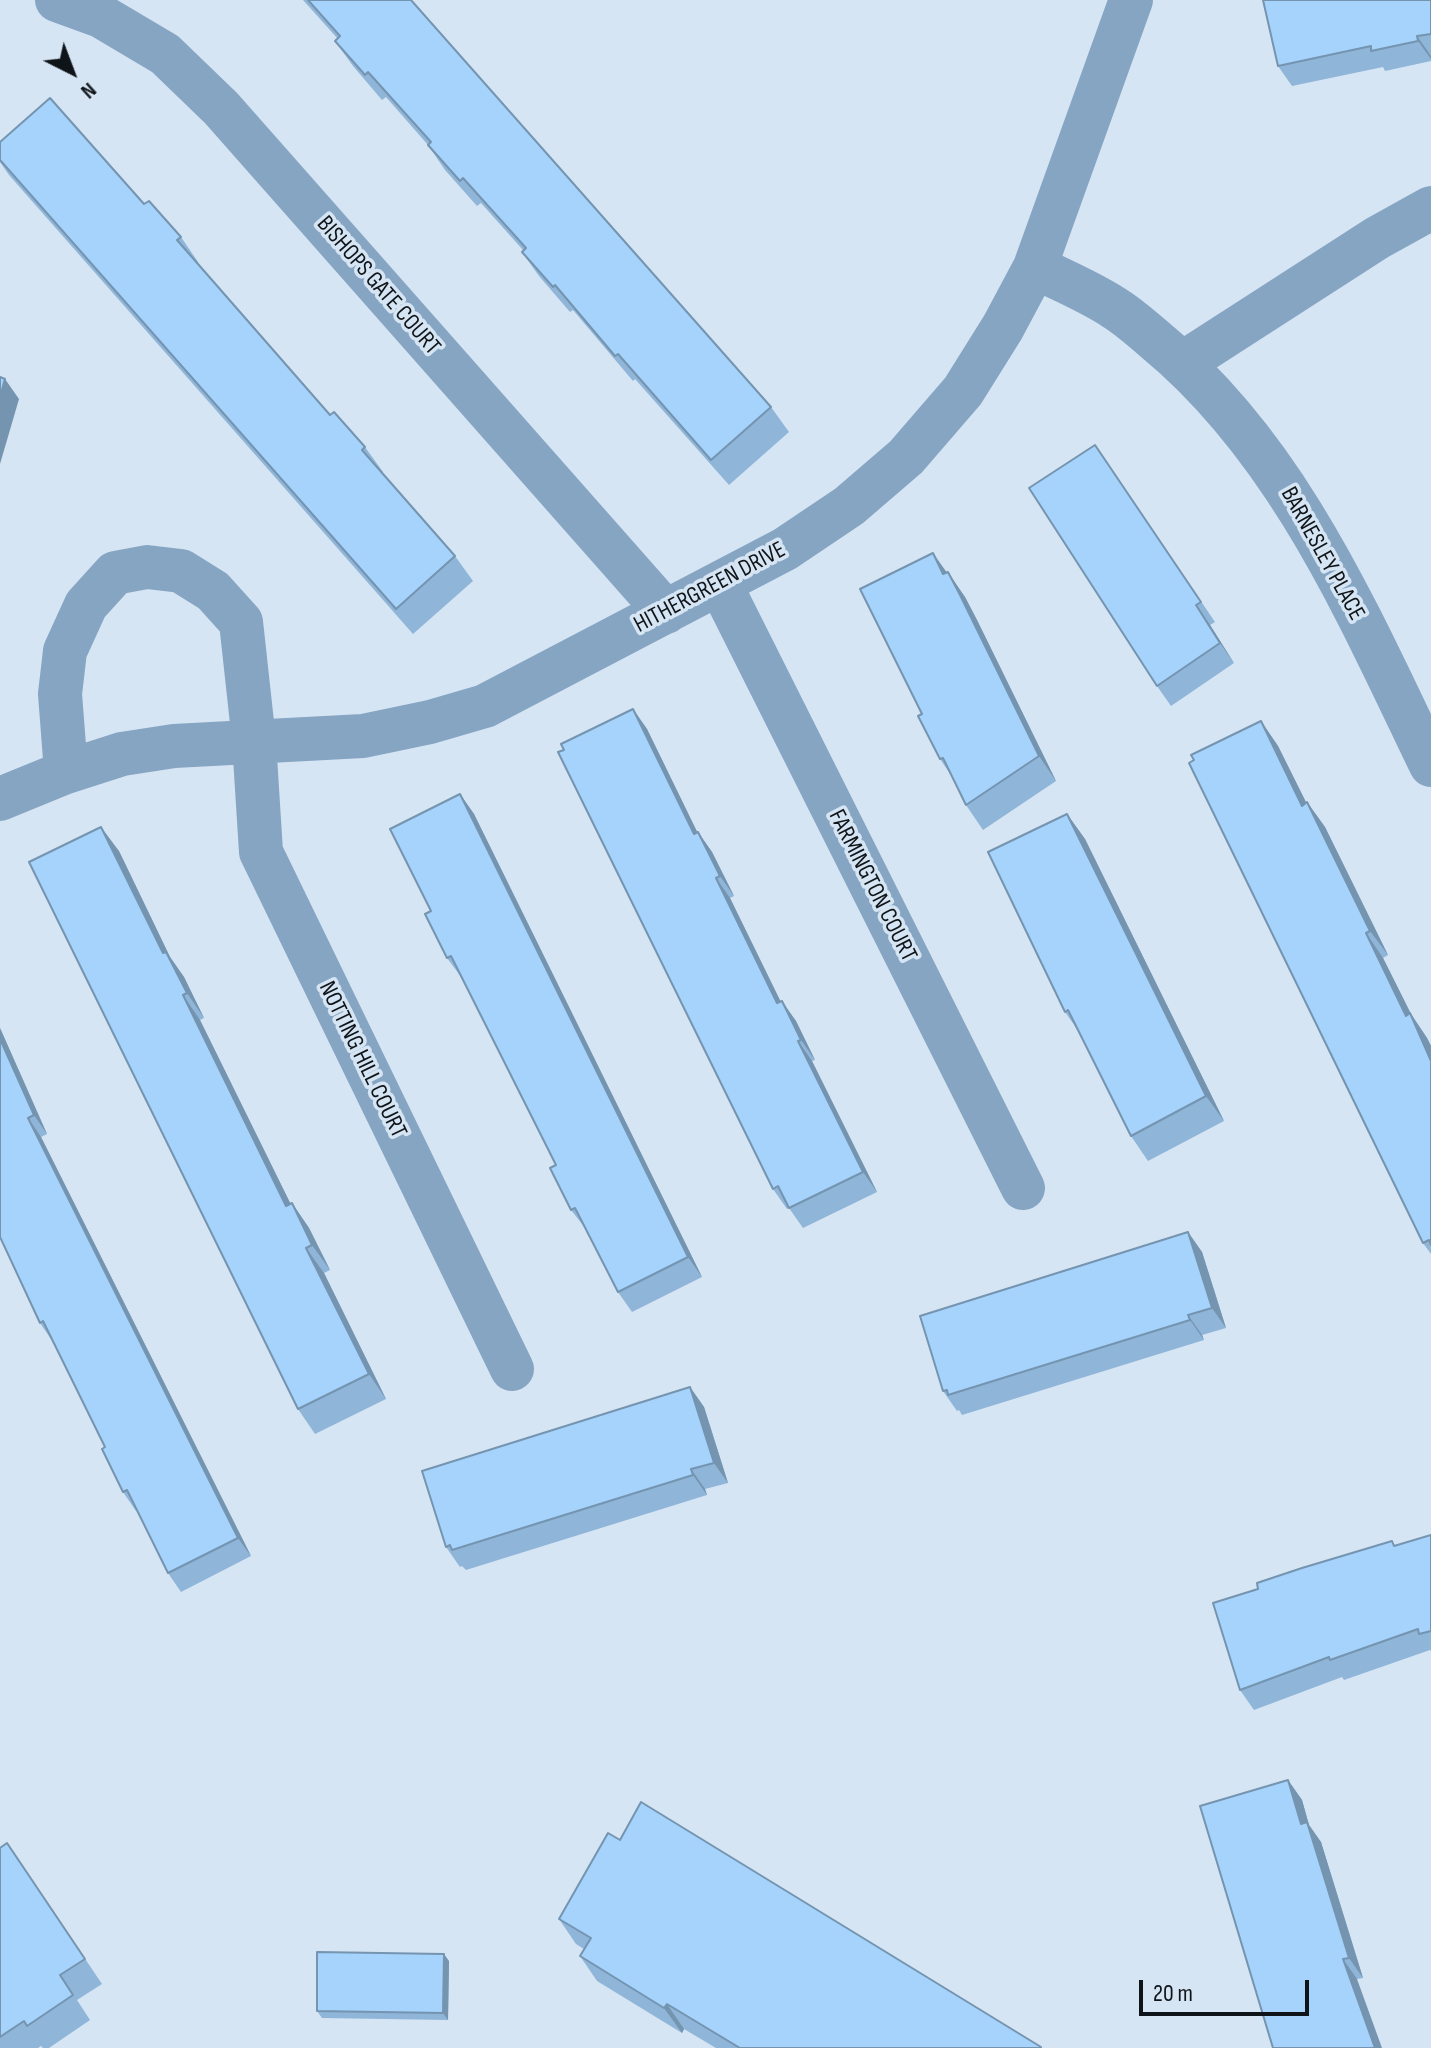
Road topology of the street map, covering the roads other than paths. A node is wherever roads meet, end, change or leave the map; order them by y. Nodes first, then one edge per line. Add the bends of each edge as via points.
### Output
1 (57, 0) edge
2 (1131, 0) edge
3 (1431, 208) edge
4 (1035, 267) junction
5 (1183, 363) junction
6 (720, 584) junction
7 (666, 612) junction
8 (254, 741) junction
9 (1431, 765) edge
10 (66, 772) junction
11 (0, 799) edge
12 (1023, 1188) dead end
13 (512, 1369) dead end

1 - 7 street, BISHOPS GATE COURT via 101,16 165,54 221,108
2 - 4 street, HITHERGREEN DRIVE
3 - 5 street
4 - 5 street, BARNESLEY PLACE via 1117,309
4 - 6 street, HITHERGREEN DRIVE via 963,391 906,457 849,506
5 - 9 street, BARNESLEY PLACE via 1277,472 1317,538
6 - 7 street, HITHERGREEN DRIVE
6 - 12 street, FARMINGTON COURT
7 - 8 street, HITHERGREEN DRIVE via 485,706 363,736
8 - 10 street, HITHERGREEN DRIVE via 122,754
8 - 10 street, NOTTING HILL COURT via 241,622 213,591 181,571 147,567 115,573 86,605 65,651 60,694
8 - 13 street, NOTTING HILL COURT via 261,852
10 - 11 street, HITHERGREEN DRIVE

